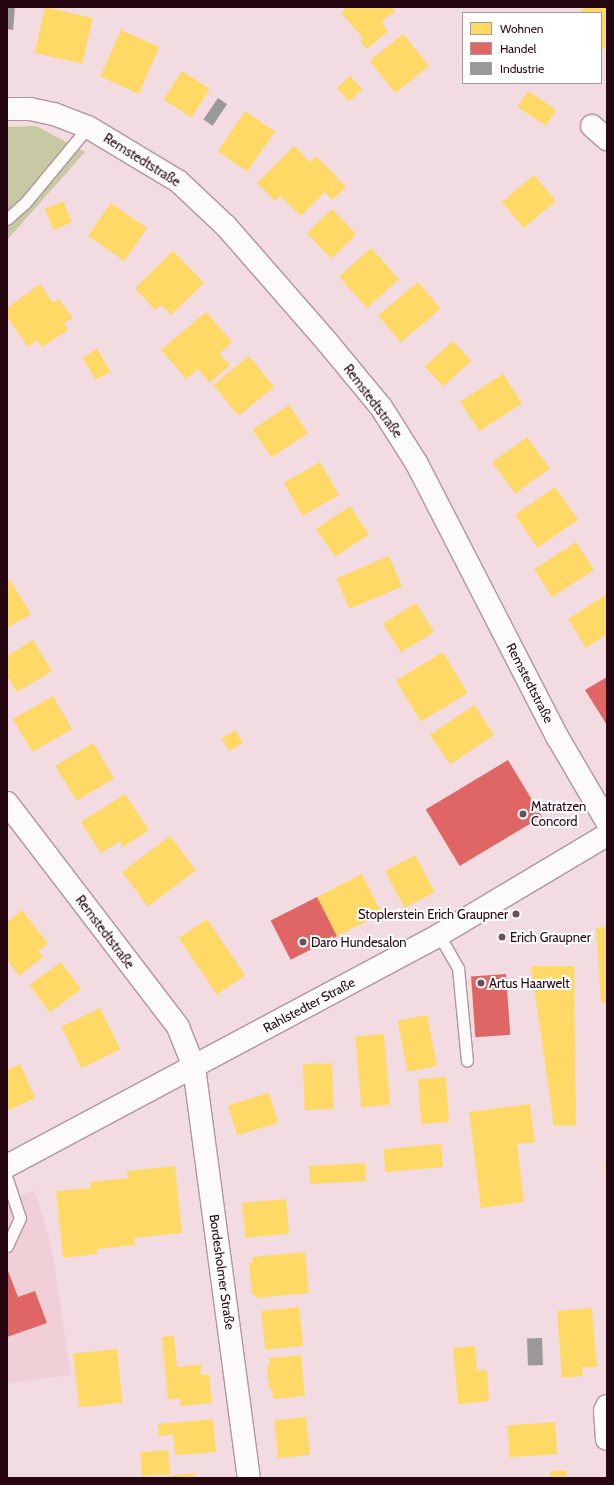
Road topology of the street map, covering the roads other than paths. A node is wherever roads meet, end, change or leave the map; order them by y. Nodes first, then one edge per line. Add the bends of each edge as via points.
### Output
1 (7, 109) edge
2 (88, 127) junction
3 (7, 219) edge
4 (7, 803) edge
5 (607, 822) edge
6 (607, 835) edge
7 (439, 935) junction
8 (467, 1061) dead end
9 (194, 1067) junction
10 (7, 1166) edge
11 (7, 1179) edge
12 (7, 1246) edge
13 (607, 1406) edge
14 (607, 1439) edge
15 (249, 1478) edge

1 - 2 street, Remstedtstraße via 30,109 54,114
2 - 3 lane via 25,203
2 - 5 street, Remstedtstraße via 178,181 226,226 381,407 417,464 558,738
4 - 9 street, Remstedtstraße via 178,1027
6 - 7 street, Rahlstedter Straße
7 - 8 lane via 458,968
7 - 9 street, Rahlstedter Straße
9 - 10 street, Rahlstedter Straße
9 - 15 street, Bordesholmer Straße
11 - 12 lane via 20,1218
13 - 14 street

